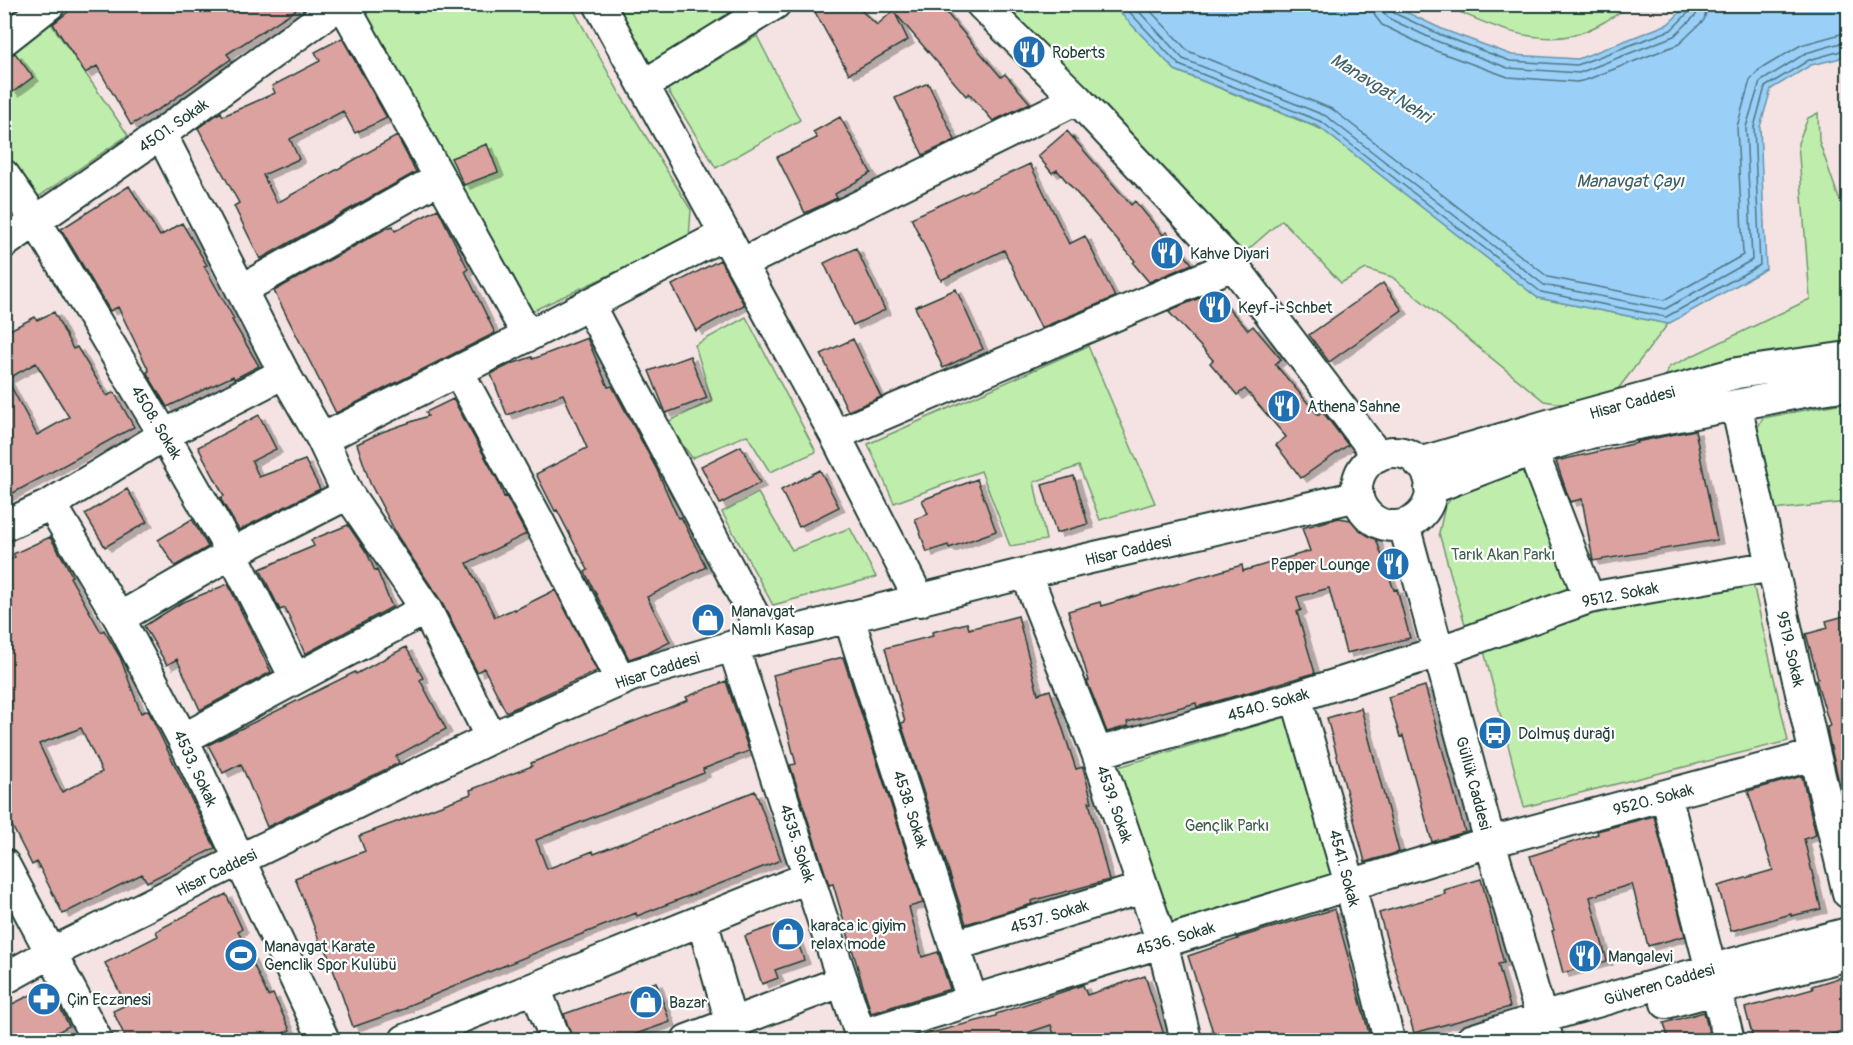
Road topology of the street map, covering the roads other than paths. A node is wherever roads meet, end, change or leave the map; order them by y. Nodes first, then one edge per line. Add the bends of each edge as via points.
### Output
1 (50, 4) edge
2 (342, 4) edge
3 (599, 4) edge
4 (775, 4) edge
5 (981, 4) edge
6 (4, 40) edge
7 (644, 85) junction
8 (1077, 99) junction
9 (161, 134) junction
10 (4, 175) edge
11 (440, 178) junction
12 (36, 221) junction
13 (725, 234) junction
14 (4, 243) edge
15 (741, 264) junction
16 (1233, 265) junction
17 (241, 290) junction
18 (589, 305) junction
19 (528, 336) junction
20 (1848, 357) edge
21 (458, 371) junction
22 (284, 373) junction
23 (1848, 385) edge
24 (1736, 405) junction
25 (164, 435) junction
26 (835, 435) junction
27 (322, 439) junction
28 (1532, 450) junction
29 (1378, 456) junction
30 (1425, 476) junction
31 (348, 494) junction
32 (1358, 496) junction
33 (51, 504) junction
34 (5, 525) edge
35 (1404, 525) junction
36 (232, 553) junction
37 (1773, 566) junction
38 (1026, 573) junction
39 (1589, 598) junction
40 (920, 601) junction
41 (426, 609) junction
42 (119, 618) junction
43 (849, 618) junction
44 (766, 638) junction
45 (733, 646) junction
46 (1438, 652) junction
47 (295, 678) junction
48 (621, 681) junction
49 (1296, 697) junction
50 (491, 738) junction
51 (183, 739) junction
52 (1097, 753) junction
53 (1815, 755) junction
54 (1666, 795) junction
55 (1490, 842) junction
56 (239, 860) junction
57 (4, 864) edge
58 (809, 877) junction
59 (1350, 884) junction
60 (1143, 888) junction
61 (1848, 893) edge
62 (702, 920) junction
63 (1848, 933) edge
64 (1162, 942) junction
65 (956, 945) junction
66 (51, 954) junction
67 (1848, 955) edge
68 (4, 979) edge
69 (1714, 980) junction
70 (843, 981) junction
71 (536, 987) junction
72 (972, 1000) junction
73 (734, 1032) edge
74 (1539, 1033) edge
75 (861, 1038) edge
76 (97, 1041) edge
77 (324, 1041) edge
78 (405, 1041) edge
79 (556, 1041) edge
80 (687, 1041) edge
81 (1186, 1041) edge
82 (1389, 1041) edge
83 (1471, 1041) edge
84 (1730, 1041) edge

1 - 6 street
2 - 9 street, 4501. Sokak
2 - 11 street
3 - 7 street
4 - 7 street
5 - 8 street
7 - 13 street
8 - 15 street
8 - 16 street
9 - 12 street, 4501. Sokak
9 - 17 street
10 - 12 street, 4508. Sokak
11 - 17 street
11 - 19 street
12 - 14 street, 4501. Sokak
12 - 25 street, 4508. Sokak
13 - 15 street
13 - 18 street
15 - 26 street
16 - 26 street
16 - 29 street
17 - 22 street
18 - 19 street
18 - 44 street
19 - 21 street
20 - 30 street, Hisar Caddesi via 1737,373 1569,418
21 - 27 street
21 - 48 street
22 - 25 street
22 - 27 street
23 - 24 street
24 - 28 street via 1590,433
24 - 37 street, 9519. Sokak
25 - 33 street
25 - 36 street, 4508. Sokak
26 - 40 street
27 - 31 street
28 - 30 street
28 - 39 street
29 - 30 street via 1402,454
29 - 32 street via 1362,471
30 - 35 street via 1426,507
31 - 36 street
31 - 41 street
32 - 35 street via 1376,522
32 - 38 street, Hisar Caddesi
33 - 34 street
33 - 42 street, 4533, Sokak
35 - 46 street, Güllük Caddesi
36 - 42 street
36 - 47 street, 4508. Sokak
37 - 39 street, 9512. Sokak
37 - 53 street, 9519. Sokak
38 - 40 street, Hisar Caddesi
38 - 52 street, 4539. Sokak
39 - 46 street, 9512. Sokak
40 - 43 street, Hisar Caddesi
41 - 47 street
41 - 50 street
42 - 51 street, 4533, Sokak
43 - 44 street, Hisar Caddesi
43 - 65 street, 4538. Sokak
44 - 45 street, Hisar Caddesi
45 - 48 street, Hisar Caddesi
45 - 58 street, 4535. Sokak
46 - 49 street, 4540. Sokak
46 - 55 street, Güllük Caddesi
47 - 51 street
48 - 50 street, Hisar Caddesi
49 - 52 street, 4540. Sokak
49 - 59 street, 4541. Sokak
50 - 56 street, Hisar Caddesi
51 - 56 street, 4533, Sokak
52 - 60 street, 4539. Sokak
53 - 54 street, 9520. Sokak
53 - 61 street, 9519. Sokak
54 - 55 street, 9520. Sokak
54 - 69 street
55 - 59 street, 4536. Sokak
55 - 74 street, Güllük Caddesi
56 - 66 street, Hisar Caddesi
56 - 77 street, 4533, Sokak
57 - 66 street
58 - 62 street
58 - 70 street, 4535. Sokak
59 - 64 street, 4536. Sokak
59 - 82 street, 4541. Sokak
60 - 64 street, 4539. Sokak
60 - 65 street, 4537. Sokak
62 - 71 street
62 - 73 street
63 - 69 street, Gülveren Caddesi
64 - 72 street, 4536. Sokak
64 - 81 street, 4539. Sokak
65 - 72 street, 4538. Sokak
66 - 68 street, Hisar Caddesi
66 - 76 street
67 - 69 street, Gülveren Caddesi
69 - 74 street, Gülveren Caddesi
69 - 84 street
70 - 73 street
70 - 75 street, 4535. Sokak
71 - 78 street
71 - 79 street
72 - 75 street, 4536. Sokak
73 - 80 street
74 - 83 street, Gülveren Caddesi

